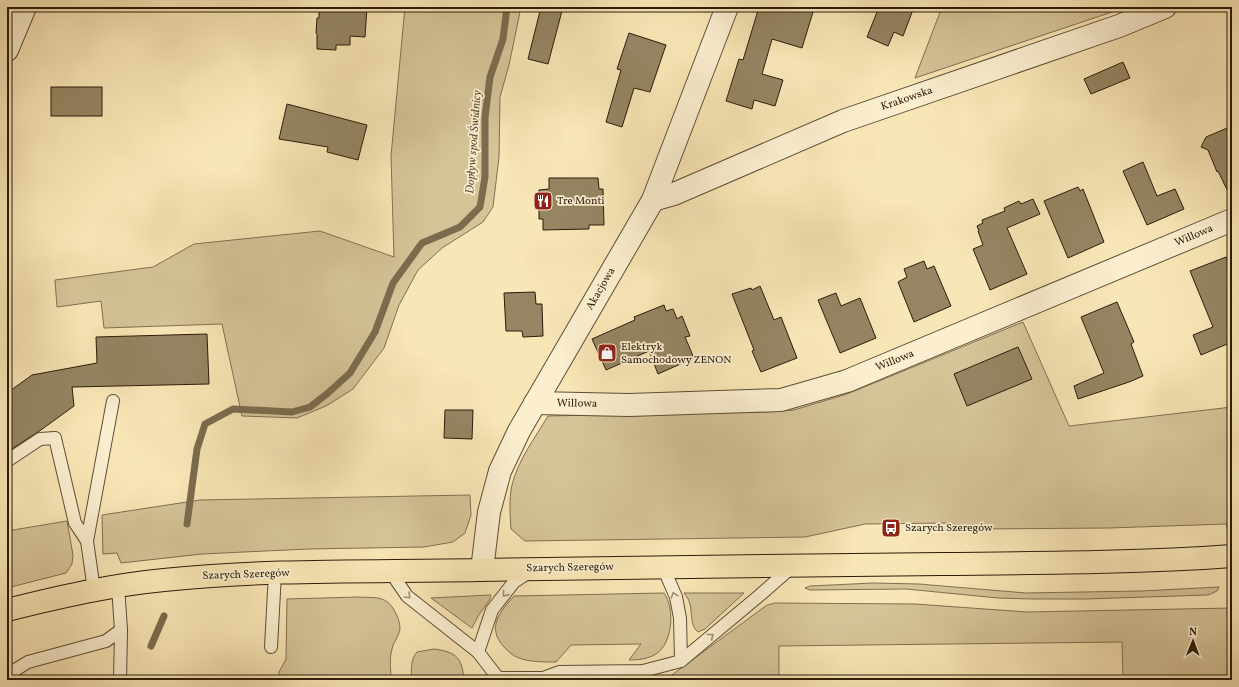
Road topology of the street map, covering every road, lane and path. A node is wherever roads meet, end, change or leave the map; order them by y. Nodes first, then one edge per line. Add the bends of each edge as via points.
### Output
1 (24, 7) edge
2 (727, 7) edge
3 (1165, 7) edge
4 (7, 50) edge
5 (653, 200) junction
6 (1232, 220) edge
7 (113, 401) dead end
8 (535, 403) junction
9 (7, 461) edge
10 (87, 541) junction
11 (1232, 556) edge
12 (663, 566) junction
13 (792, 567) junction
14 (534, 569) junction
15 (482, 570) junction
16 (390, 571) junction
17 (275, 573) junction
18 (118, 586) junction
19 (94, 590) junction
20 (7, 610) edge
21 (121, 630) junction
22 (271, 647) dead end
23 (478, 652) junction
24 (681, 661) junction
25 (7, 675) edge
26 (120, 680) edge

1 - 4 street
2 - 5 street, Akacjowa
3 - 5 street, Krakowska via 1112,28 843,121 674,194
5 - 8 street, Akacjowa
6 - 8 street, Willowa via 847,381 781,400 629,405
7 - 10 lane
8 - 15 street, Akacjowa via 500,471 489,512
9 - 10 lane via 40,439 55,438 75,523
10 - 19 lane
11 - 13 main road, Szarych Szeregów via 1045,563
12 - 13 main road, Szarych Szeregów
12 - 14 main road, Szarych Szeregów
24 -> 12 lane via 680,618 676,597
24 -> 13 lane
14 - 15 main road, Szarych Szeregów
14 -> 23 lane via 514,582 492,610
15 - 16 main road, Szarych Szeregów
16 - 17 main road, Szarych Szeregów
16 -> 23 lane via 407,596
17 - 18 main road, Szarych Szeregów via 197,577
17 - 22 lane
18 - 19 main road, Szarych Szeregów
18 - 21 lane
19 - 20 main road, Szarych Szeregów
21 - 25 lane via 106,641 28,662
21 - 26 lane
23 - 24 lane via 498,678 543,678 559,672 643,671

